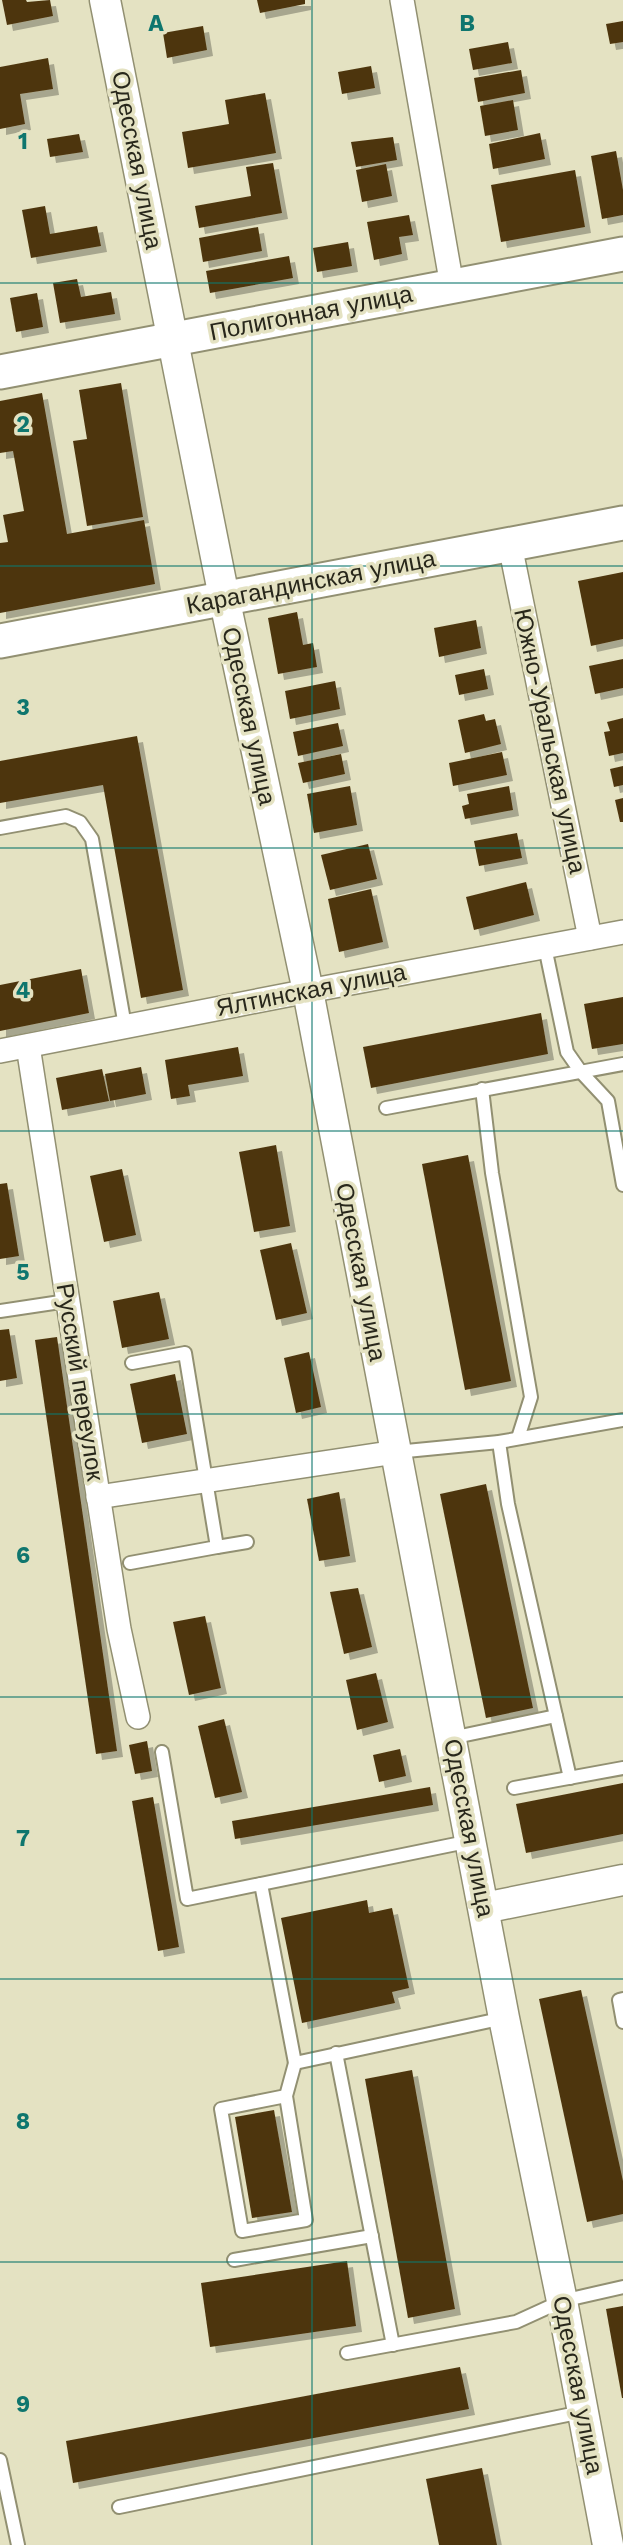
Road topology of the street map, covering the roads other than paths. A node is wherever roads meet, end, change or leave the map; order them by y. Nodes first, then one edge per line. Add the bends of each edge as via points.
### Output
1 (105, 0) edge
2 (402, 0) edge
3 (623, 254) edge
4 (453, 286) junction
5 (173, 338) junction
6 (0, 372) edge
7 (623, 523) edge
8 (510, 545) junction
9 (224, 597) junction
10 (0, 641) edge
11 (0, 828) edge
12 (623, 932) edge
13 (590, 938) junction
14 (545, 947) junction
15 (308, 991) junction
16 (125, 1026) junction
17 (28, 1046) junction
18 (0, 1051) edge
19 (623, 1063) edge
20 (581, 1072) junction
21 (482, 1089) junction
22 (386, 1108) dead end
23 (623, 1185) edge
24 (67, 1301) junction
25 (0, 1311) edge
26 (132, 1363) dead end
27 (623, 1420) edge
28 (518, 1438) junction
29 (499, 1442) junction
30 (396, 1452) junction
31 (206, 1481) junction
32 (99, 1497) junction
33 (247, 1542) dead end
34 (216, 1547) junction
35 (130, 1563) dead end
36 (555, 1716) junction
37 (138, 1717) dead end
38 (451, 1738) junction
39 (162, 1752) dead end
40 (623, 1768) edge
41 (570, 1778) junction
42 (514, 1788) dead end
43 (471, 1841) junction
44 (623, 1881) edge
45 (261, 1884) junction
46 (484, 1908) junction
47 (623, 1999) edge
48 (504, 2018) junction
49 (623, 2022) edge
50 (336, 2053) junction
51 (295, 2063) junction
52 (286, 2096) junction
53 (372, 2236) junction
54 (234, 2260) dead end
55 (623, 2287) edge
56 (562, 2301) junction
57 (393, 2344) junction
58 (347, 2353) dead end
59 (583, 2412) junction
60 (0, 2460) edge
61 (119, 2507) dead end
62 (18, 2545) edge
63 (608, 2545) edge

1 - 5 street, Одесская улица
2 - 4 street
3 - 4 main road, Полигонная улица
4 - 5 main road, Полигонная улица
5 - 6 main road, Полигонная улица
5 - 9 street, Одесская улица
7 - 8 main road, Карагандинская улица
8 - 9 main road, Карагандинская улица
8 - 13 street, Южно-Уральская улица
9 - 10 main road, Карагандинская улица
9 - 15 street, Одесская улица
11 - 16 lane via 66,816 80,822 92,839
12 - 13 street, Ялтинская улица
13 - 14 street, Ялтинская улица
14 - 15 street, Ялтинская улица
14 - 20 lane via 567,1052
15 - 16 street, Ялтинская улица
15 - 30 street, Одесская улица
16 - 17 street, Ялтинская улица
17 - 18 street, Ялтинская улица
17 - 24 street, Русский переулок
19 - 20 lane
20 - 21 lane
20 - 23 lane via 608,1101
21 - 22 lane
21 - 28 lane via 531,1397
24 - 25 lane
24 - 32 street, Русский переулок
26 - 31 lane via 185,1353
27 - 28 lane
28 - 29 lane
29 - 30 lane
29 - 36 lane via 508,1504
30 - 31 street
30 - 38 street, Одесская улица
31 - 32 street
31 - 34 lane
32 - 37 street, Русский переулок
33 - 34 lane
34 - 35 lane
36 - 38 lane
36 - 41 lane
38 - 43 street, Одесская улица
39 - 45 lane via 187,1899
40 - 41 lane
41 - 42 lane
43 - 45 lane
43 - 46 street, Одесская улица
44 - 46 street
45 - 51 lane
46 - 48 street, Одесская улица
47 - 49 lane via 619,2000
48 - 50 lane
48 - 56 street, Одесская улица
50 - 51 lane
50 - 53 lane
51 - 52 lane
52 - 52 lane via 306,2220 242,2231 220,2109
53 - 54 lane
53 - 57 lane
55 - 56 lane
56 - 57 lane via 516,2322
56 - 59 street, Одесская улица
57 - 58 lane
59 - 61 lane
59 - 63 street, Одесская улица
60 - 62 lane

